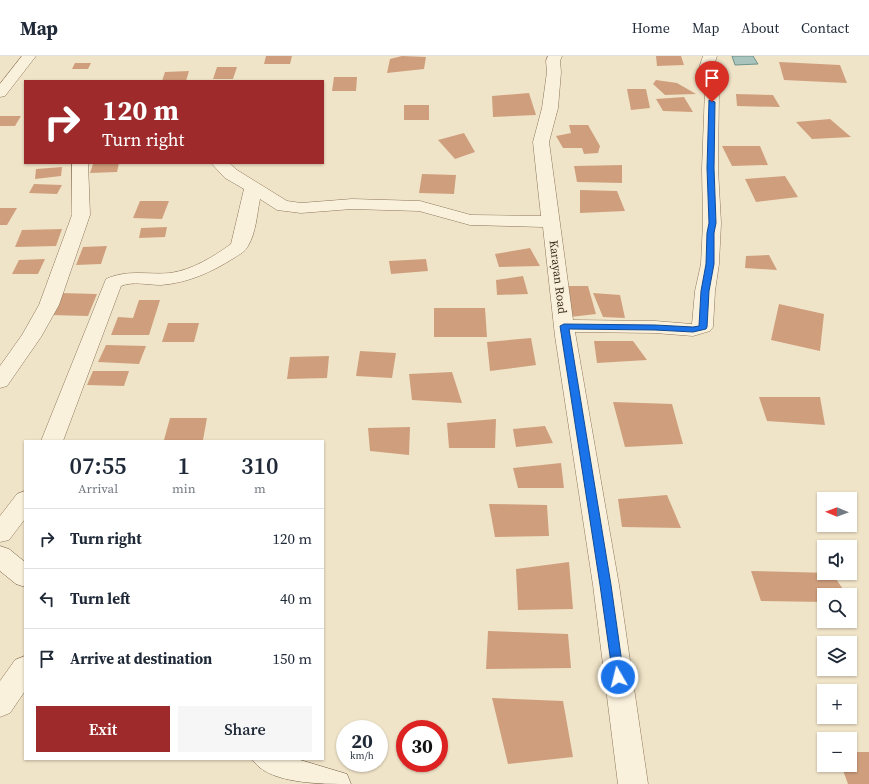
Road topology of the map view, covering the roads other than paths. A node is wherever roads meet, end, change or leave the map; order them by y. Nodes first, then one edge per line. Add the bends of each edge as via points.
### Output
1 (29, 56) edge
2 (555, 56) edge
3 (710, 56) edge
4 (0, 93) edge
5 (80, 164) edge
6 (220, 164) edge
7 (253, 188) junction
8 (551, 222) junction
9 (564, 326) junction
10 (0, 381) edge
11 (52, 440) edge
12 (24, 502) edge
13 (0, 533) edge
14 (0, 556) edge
15 (24, 576) edge
16 (24, 669) edge
17 (0, 704) edge
18 (269, 760) edge
19 (336, 784) edge
20 (633, 784) edge

1 - 4 street
2 - 8 street, Karayan Road via 550,108 541,142
3 - 9 street via 707,65 712,89 712,223 703,327 693,330
5 - 10 street via 81,215 49,305
6 - 7 street
7 - 8 street via 283,206 420,206 470,220
7 - 11 street via 239,247 205,268 186,275 162,279 132,277 113,283
8 - 9 street, Karayan Road
9 - 20 street, Karayan Road via 606,585
12 - 13 street
14 - 15 street
16 - 17 street
18 - 19 street via 283,769

